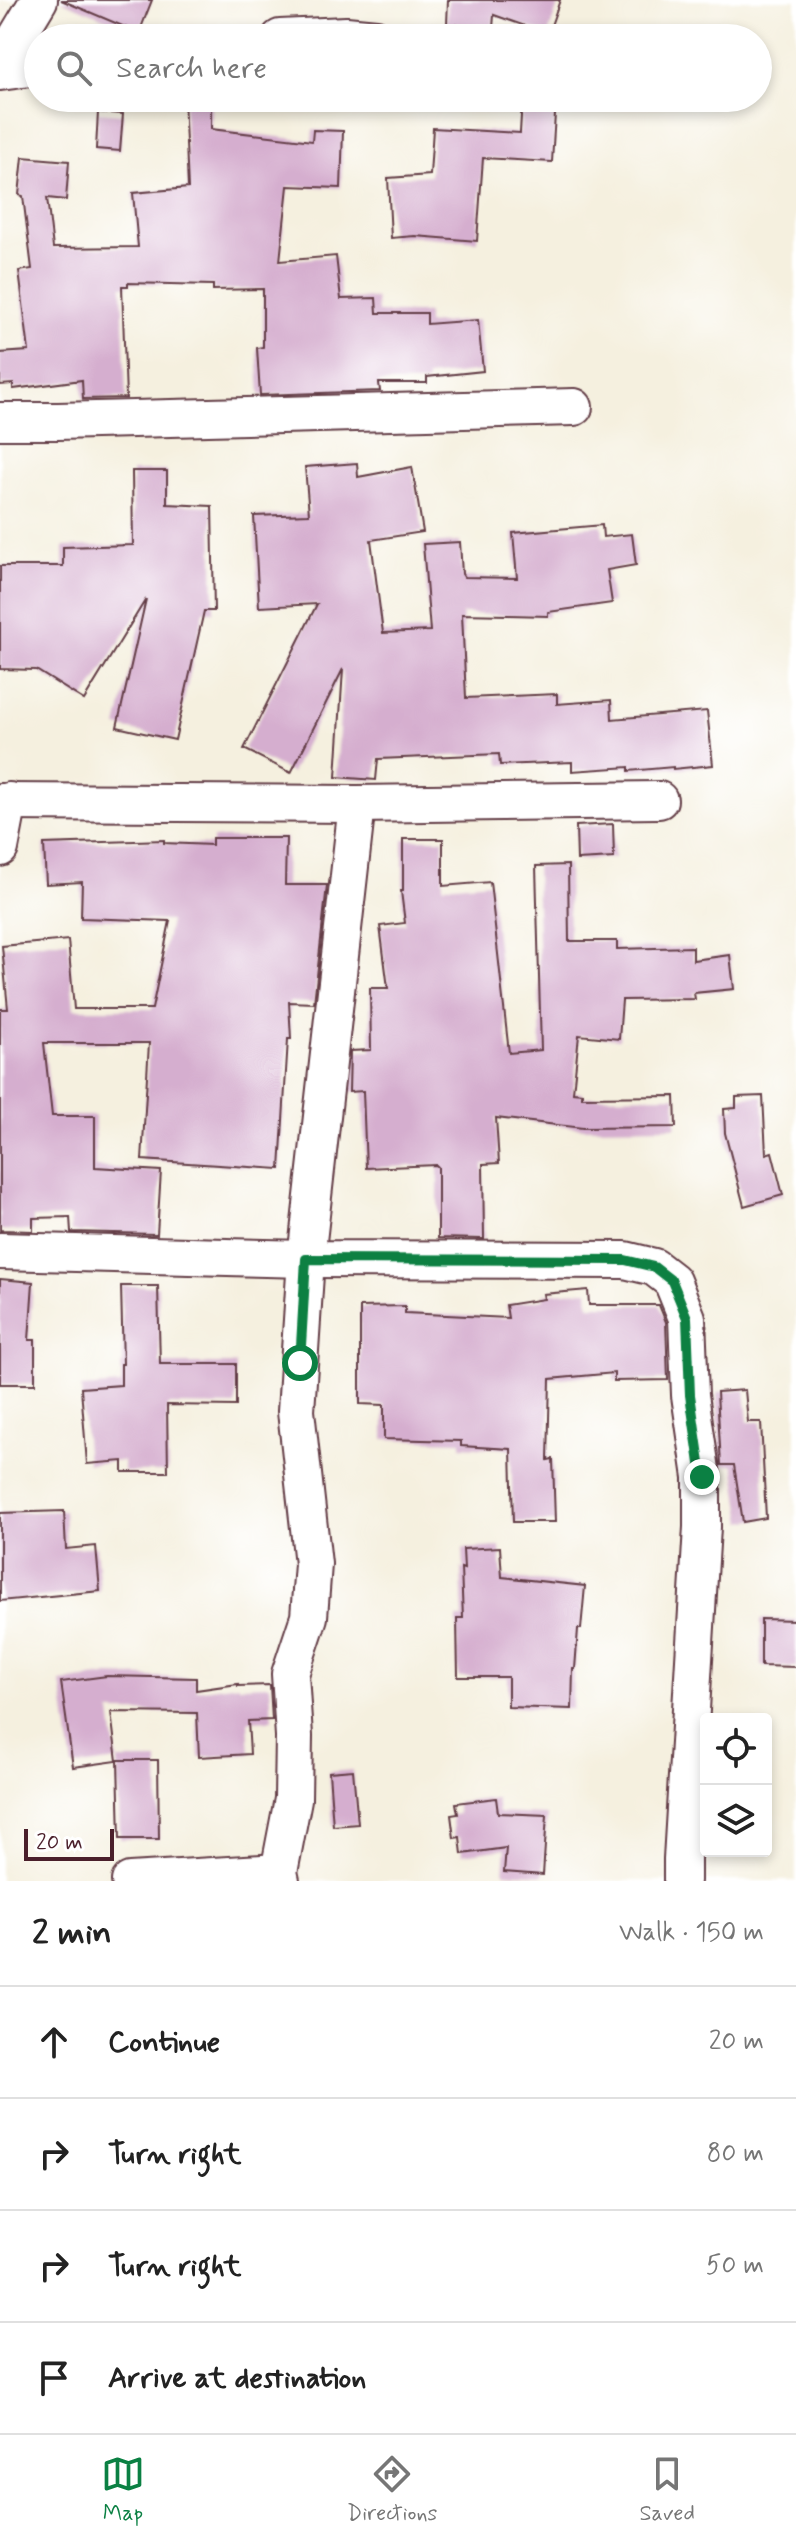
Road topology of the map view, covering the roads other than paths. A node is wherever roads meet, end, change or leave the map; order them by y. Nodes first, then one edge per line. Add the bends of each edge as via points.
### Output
1 (39, 0) edge
2 (25, 24) edge
3 (24, 25) edge
4 (0, 65) edge
5 (24, 69) edge
6 (0, 72) edge
7 (574, 407) dead end
8 (0, 421) edge
9 (659, 800) dead end
10 (5, 802) edge
11 (357, 804) junction
12 (0, 848) edge
13 (0, 1251) edge
14 (306, 1259) junction
15 (280, 1877) edge
16 (130, 1881) edge
17 (682, 1881) edge

1 - 2 street
3 - 4 street
5 - 6 street
7 - 8 street
9 - 11 street
10 - 11 street
10 - 12 street
11 - 14 street
13 - 14 street
14 - 15 street via 296,1411 313,1564 309,1617 290,1674 293,1799
14 - 17 street via 625,1260 654,1267 672,1281 687,1318 690,1395 702,1477
15 - 16 street

